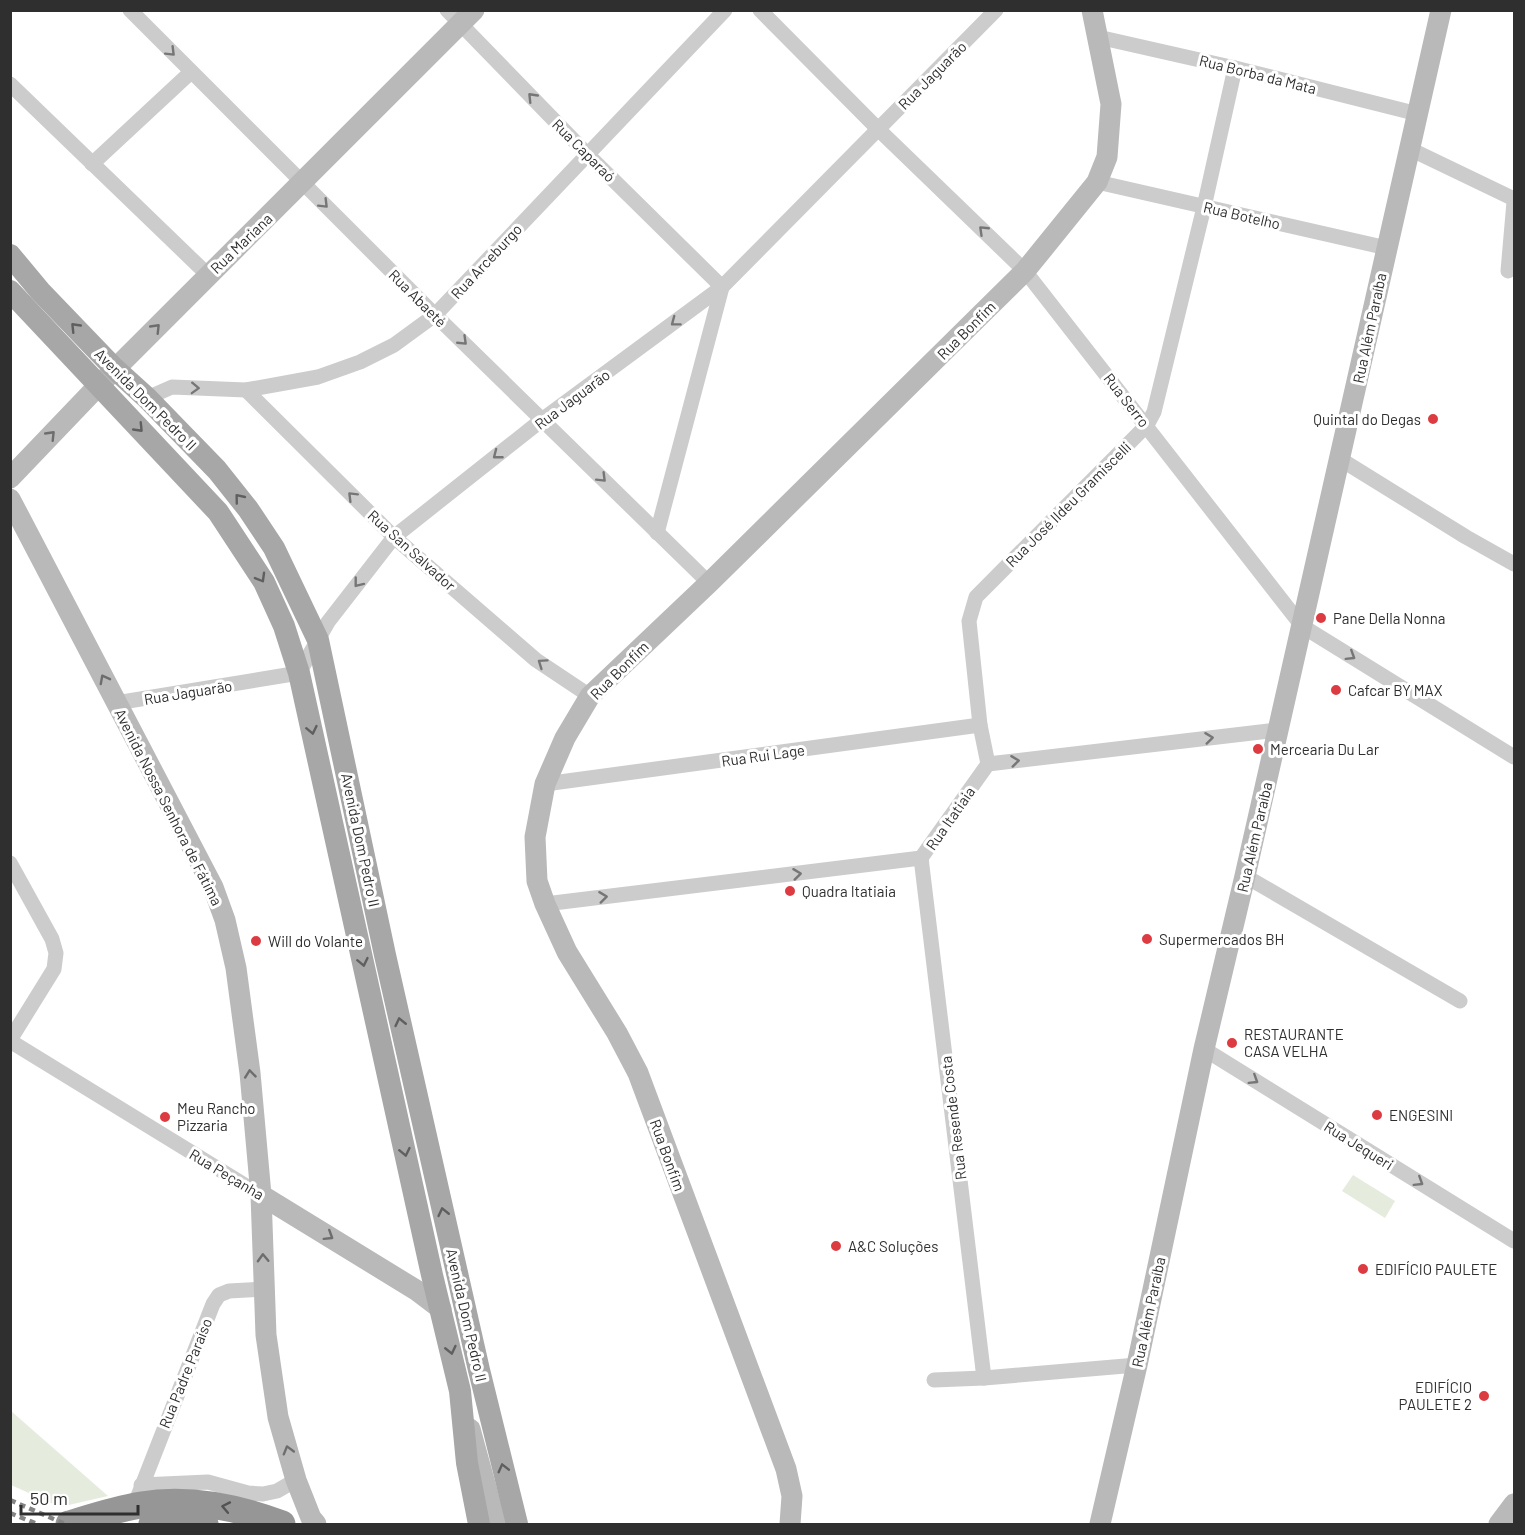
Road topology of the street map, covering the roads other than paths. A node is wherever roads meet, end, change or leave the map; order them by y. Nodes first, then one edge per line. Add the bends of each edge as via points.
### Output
1 (130, 10) edge
2 (725, 10) edge
3 (760, 10) edge
4 (996, 10) edge
5 (1092, 10) edge
6 (1441, 10) edge
7 (461, 15) edge
8 (1098, 37) junction
9 (1235, 68) junction
10 (191, 72) junction
11 (10, 84) edge
12 (1418, 114) junction
13 (878, 129) junction
14 (1410, 148) junction
15 (587, 154) junction
16 (92, 164) junction
17 (1096, 182) junction
18 (303, 183) junction
19 (1515, 201) edge
20 (1204, 207) junction
21 (1387, 248) junction
22 (10, 255) edge
23 (1025, 271) junction
24 (1508, 271) dead end
25 (208, 275) junction
26 (722, 287) junction
27 (10, 291) edge
28 (435, 315) junction
29 (115, 369) junction
30 (98, 386) junction
31 (246, 390) junction
32 (147, 398) junction
33 (543, 419) junction
34 (1147, 425) junction
35 (1340, 459) junction
36 (10, 478) edge
37 (10, 499) edge
38 (17, 528) edge
39 (657, 533) junction
40 (394, 537) junction
41 (1515, 564) edge
42 (709, 583) junction
43 (1302, 626) junction
44 (318, 640) junction
45 (299, 673) junction
46 (590, 696) junction
47 (116, 703) junction
48 (980, 725) junction
49 (1277, 730) junction
50 (1515, 757) edge
51 (988, 764) junction
52 (545, 784) junction
53 (921, 858) junction
54 (10, 863) edge
55 (1245, 876) junction
56 (545, 904) junction
57 (1460, 1001) dead end
58 (10, 1040) edge
59 (1204, 1049) junction
60 (261, 1195) junction
61 (1515, 1241) edge
62 (264, 1289) junction
63 (441, 1309) junction
64 (1137, 1365) junction
65 (984, 1378) junction
66 (934, 1380) dead end
67 (460, 1391) junction
68 (296, 1480) junction
69 (1515, 1504) edge
70 (69, 1524) edge
71 (152, 1524) edge
72 (205, 1524) edge
73 (282, 1524) edge
74 (316, 1524) edge
75 (479, 1524) edge
76 (496, 1524) edge
77 (517, 1524) edge
78 (790, 1524) edge
79 (1100, 1524) edge
80 (1499, 1524) edge

1 -> 10 street, Rua Abaeté
2 - 15 street, Rua Arceburgo
3 - 13 street, Rua Serro
4 - 13 street, Rua Jaguarão
5 - 8 street, Rua Bonfim
6 - 12 street, Rua Além Paraíba
15 -> 7 street, Rua Caparaó
7 - 18 street, Rua Mariana
8 - 9 street, Rua Borba da Mata
8 - 17 street, Rua Bonfim via 1111,104 1107,157
9 - 12 street, Rua Borba da Mata
9 - 20 street, Rua José Ildeu Gramiscelli
10 - 16 street
10 - 18 street, Rua Abaeté
11 - 16 street
12 - 14 street, Rua Além Paraíba
23 -> 13 street, Rua Serro
13 - 26 street, Rua Jaguarão
14 - 19 street
14 - 21 street, Rua Além Paraíba
15 - 26 street, Rua Caparaó
15 - 28 street, Rua Arceburgo
16 - 25 street
17 - 20 street, Rua Botelho
17 - 23 street, Rua Bonfim
18 - 25 street, Rua Mariana
18 -> 28 street, Rua Abaeté
19 - 24 street
20 - 21 street, Rua Botelho
20 - 34 street, Rua José Ildeu Gramiscelli via 1159,395
21 - 35 street, Rua Além Paraíba
29 -> 22 main road, Avenida Dom Pedro II
23 - 34 street, Rua Serro
23 - 42 street, Rua Bonfim
29 -> 25 street, Rua Mariana
26 -> 33 street, Rua Jaguarão
26 - 39 street
27 - 30 main road, Avenida Dom Pedro II
28 - 31 street, Rua Arceburgo via 394,345 360,362 318,377
28 -> 33 street, Rua Abaeté
29 - 30 street, Rua Mariana
29 - 32 main road, Avenida Dom Pedro II
36 -> 30 street, Rua Mariana
30 -> 45 main road, Avenida Dom Pedro II via 218,512 264,582 285,626
32 -> 31 street, Rua Arceburgo via 172,387
40 -> 31 street, Rua San Salvador
44 -> 32 main road, Avenida Dom Pedro II via 274,548 248,509 217,470
33 -> 39 street, Rua Abaeté
33 -> 40 street, Rua Jaguarão
34 - 43 street, Rua Serro
34 - 48 street, Rua José Ildeu Gramiscelli via 976,597 969,621
35 - 41 street
35 - 43 street, Rua Além Paraíba
37 - 38 street, Avenida Nossa Senhora de Fátima
47 -> 38 street, Avenida Nossa Senhora de Fátima
39 - 42 street, Rua Abaeté
40 -> 44 street, Rua Jaguarão
46 -> 40 street, Rua San Salvador via 536,660
42 - 46 street, Rua Bonfim
43 - 49 street, Rua Além Paraíba
43 -> 50 street, Rua Serro
44 - 45 street, Rua Jaguarão
77 -> 44 main road, Avenida Dom Pedro II via 387,966
45 - 47 street, Rua Jaguarão
45 -> 63 main road, Avenida Dom Pedro II
46 - 52 street, Rua Bonfim via 565,738
60 -> 47 street, Avenida Nossa Senhora de Fátima via 250,1073 225,920 213,887
48 - 51 street, Rua José Ildeu Gramiscelli
48 - 52 street, Rua Rui Lage
51 -> 49 street
49 - 55 street, Rua Além Paraíba
51 - 53 street, Rua Itatiaia
52 - 56 street, Rua Bonfim via 535,837 537,880
56 -> 53 street, Rua Itatiaia
53 - 65 street, Rua Resende Costa
54 - 58 street via 56,953 54,969
55 - 57 street
55 - 59 street, Rua Além Paraíba
56 - 78 street, Rua Bonfim via 567,952 638,1073 786,1469 792,1496
58 - 60 street, Rua Peçanha
59 -> 61 street, Rua Jequeri
59 - 64 street, Rua Além Paraíba
62 -> 60 street, Avenida Nossa Senhora de Fátima
60 -> 63 street, Rua Peçanha
68 -> 62 street, Avenida Nossa Senhora de Fátima via 278,1417 266,1335
62 - 68 street, Rua Padre Paraíso via 219,1294 139,1491 208,1482 263,1494
63 -> 67 main road, Avenida Dom Pedro II
64 - 65 street
64 - 79 street, Rua Além Paraíba
65 - 66 street
67 - 75 main road via 467,1463
67 - 76 street, Avenida Dom Pedro II
68 - 74 street, Avenida Nossa Senhora de Fátima
69 - 80 street
73 -> 70 highway via 253,1513 192,1502 140,1505
71 - 72 highway

